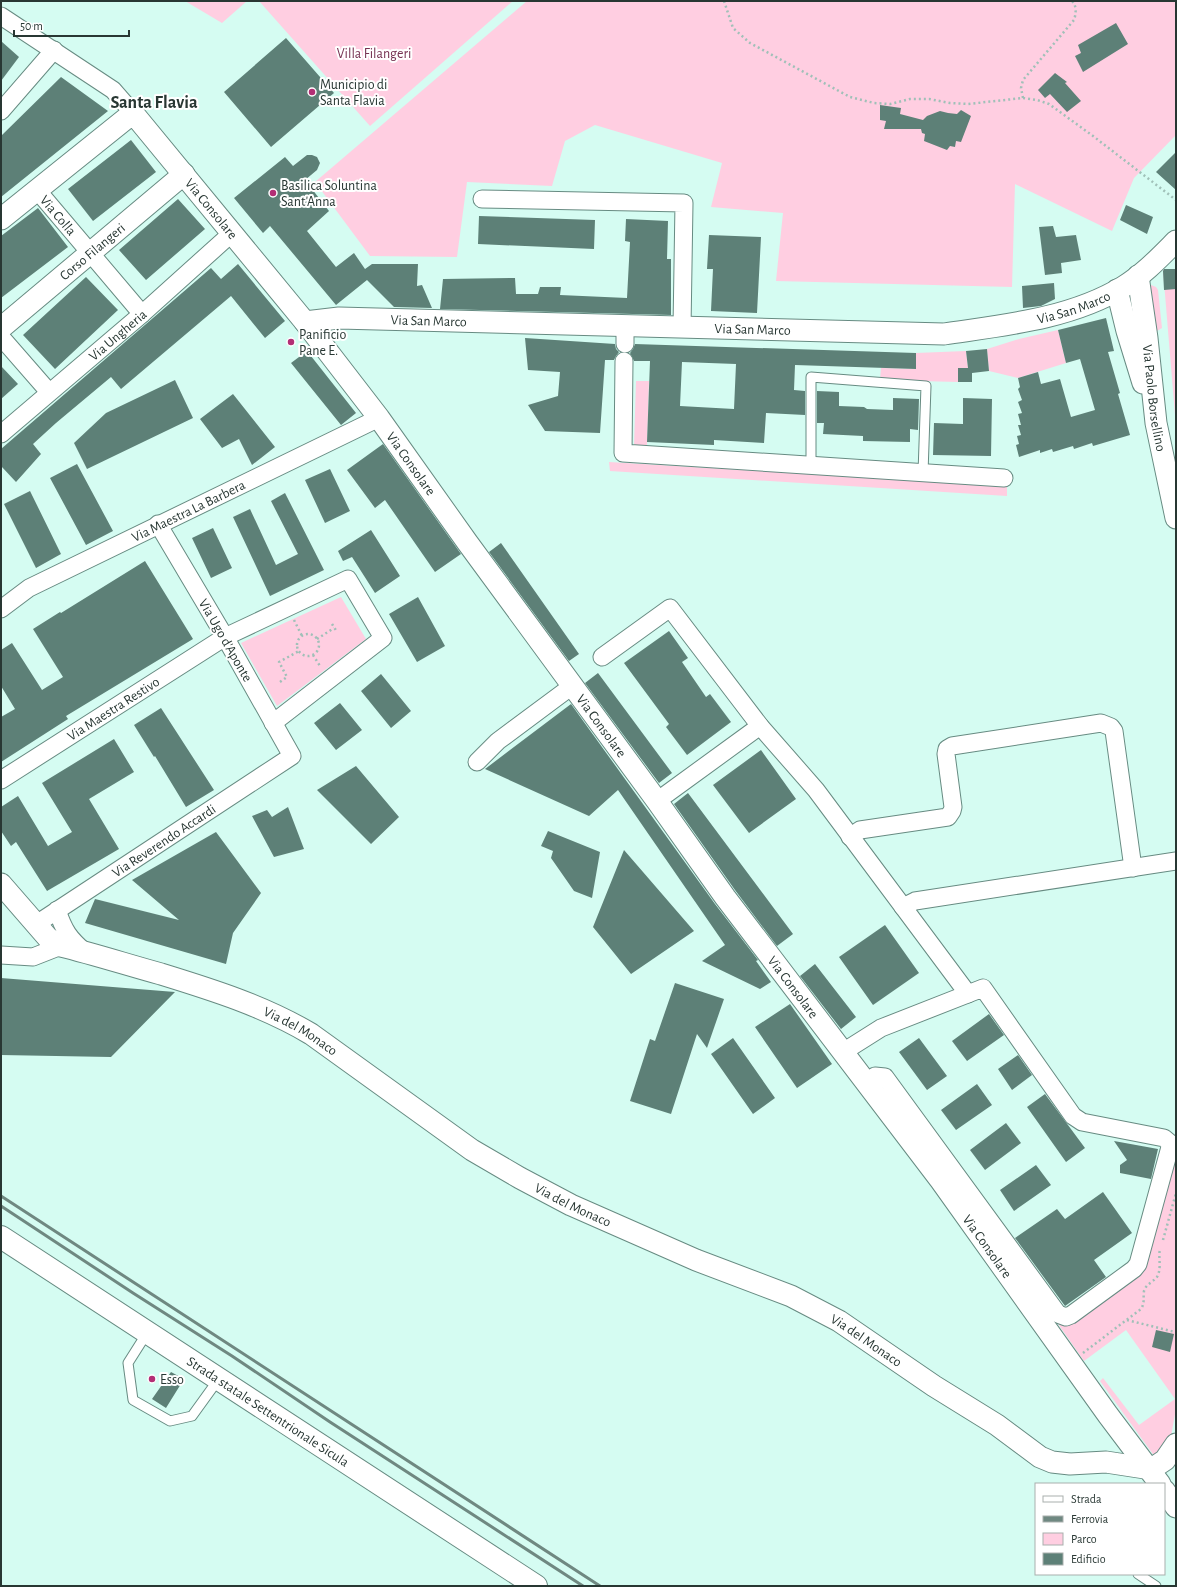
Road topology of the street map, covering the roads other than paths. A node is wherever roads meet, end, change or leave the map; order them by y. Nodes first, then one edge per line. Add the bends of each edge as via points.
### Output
1 (1, 16) edge
2 (54, 50) junction
3 (1, 111) edge
4 (133, 113) junction
5 (184, 174) junction
6 (37, 190) junction
7 (482, 198) dead end
8 (1, 219) edge
9 (232, 233) junction
10 (1176, 241) edge
11 (91, 253) junction
12 (1138, 276) junction
13 (1117, 290) junction
14 (142, 314) junction
15 (305, 322) junction
16 (1, 328) edge
17 (682, 328) junction
18 (1, 337) edge
19 (624, 361) dead end
20 (49, 392) junction
21 (379, 418) junction
22 (1156, 423) junction
23 (1, 434) edge
24 (811, 465) junction
25 (922, 473) junction
26 (1004, 478) dead end
27 (1176, 518) edge
28 (158, 524) junction
29 (1, 609) edge
30 (225, 637) junction
31 (602, 657) dead end
32 (572, 686) junction
33 (273, 723) junction
34 (760, 726) junction
35 (292, 756) joint
36 (478, 762) dead end
37 (1, 780) edge
38 (657, 801) junction
39 (850, 837) junction
40 (1176, 861) edge
41 (1134, 868) junction
42 (1, 884) edge
43 (903, 907) junction
44 (57, 910) junction
45 (35, 925) junction
46 (61, 946) junction
47 (85, 952) junction
48 (1, 954) edge
49 (968, 994) junction
50 (843, 1052) junction
51 (866, 1082) junction
52 (1, 1237) edge
53 (147, 1333) junction
54 (218, 1380) junction
55 (1108, 1415) junction
56 (1176, 1444) edge
57 (1093, 1463) junction
58 (1147, 1467) junction
59 (1159, 1483) edge
60 (1140, 1575) edge
61 (536, 1586) edge
62 (1156, 1586) edge

1 - 2 street
2 - 3 street
2 - 4 street via 113,90
4 - 5 street, Via Consolare
4 - 6 street
5 - 9 street, Via Consolare
5 - 11 street, Corso Filangeri
6 - 8 street
6 - 11 street, Via Colla
7 - 17 street via 684,203
9 - 14 street, Via Ungheria
9 - 15 street, Via Consolare
10 - 12 street, Via San Marco
11 - 14 street, Via Colla
11 - 16 street, Corso Filangeri
12 - 13 street, Via San Marco
12 - 22 street, Via Paolo Borsellino
13 - 17 street, Via San Marco via 1090,304 1043,317 944,334
13 - 22 street
14 - 20 street, Via Ungheria
15 - 17 street, Via San Marco via 339,318 625,335
15 - 21 street, Via Consolare
18 - 20 street
19 - 24 street via 622,453
20 - 23 street, Via Ungheria
21 - 28 street, Via Maestra La Barbera
21 - 32 street, Via Consolare
22 - 27 street, Via Paolo Borsellino
24 - 25 street
24 - 25 lane via 810,377 926,386
25 - 26 street
28 - 29 street, Via Maestra La Barbera via 29,588
28 - 30 street, Via Ugo d'Aponte
30 - 33 street, Via Ugo d'Aponte
30 - 33 street, Via Maestra Restivo via 348,579 383,638
30 - 37 street, Via Maestra Restivo
31 - 34 street via 670,608
32 - 36 street via 498,741
32 - 38 street, Via Consolare
33 - 35 street, Via Ugo d'Aponte
34 - 38 street
34 - 39 street via 816,790
35 - 44 street, Via Reverendo Accardi
38 - 50 street, Via Consolare via 725,897
39 - 41 street via 860,830 948,817 953,806 946,754 952,746 1101,723 1112,726 1114,731
39 - 43 street
40 - 41 street
41 - 43 street via 915,901
42 - 45 street
43 - 49 street
44 - 45 street, Via Reverendo Accardi
44 - 47 street via 62,925 71,939
45 - 46 street
46 - 47 street, Via del Monaco
46 - 48 street via 33,957
47 - 57 street, Via del Monaco via 215,991 289,1021 311,1034 472,1150 520,1178 578,1208 696,1260 791,1296 839,1321 934,1386 997,1425 1040,1457 1052,1462
49 - 50 street via 881,1028
49 - 51 street via 983,988 1077,1120 1164,1138 1170,1143 1140,1256 1134,1269 1071,1315 1066,1317 1058,1314 885,1077 875,1076
50 - 51 street, Via Consolare
51 - 55 street, Via Consolare via 941,1181
52 - 53 main road, Strada statale Settentrionale Sicula
53 - 54 main road, Strada statale Settentrionale Sicula
53 - 54 lane via 128,1363 133,1400 170,1421 185,1418 192,1416
54 - 61 main road, Strada statale Settentrionale Sicula
55 - 57 street via 1114,1428 1114,1443 1106,1456
55 - 58 street, Via Consolare
56 - 58 street via 1165,1460 1156,1466
57 - 58 street, Via del Monaco
58 - 59 street, Via Consolare
60 - 62 lane

